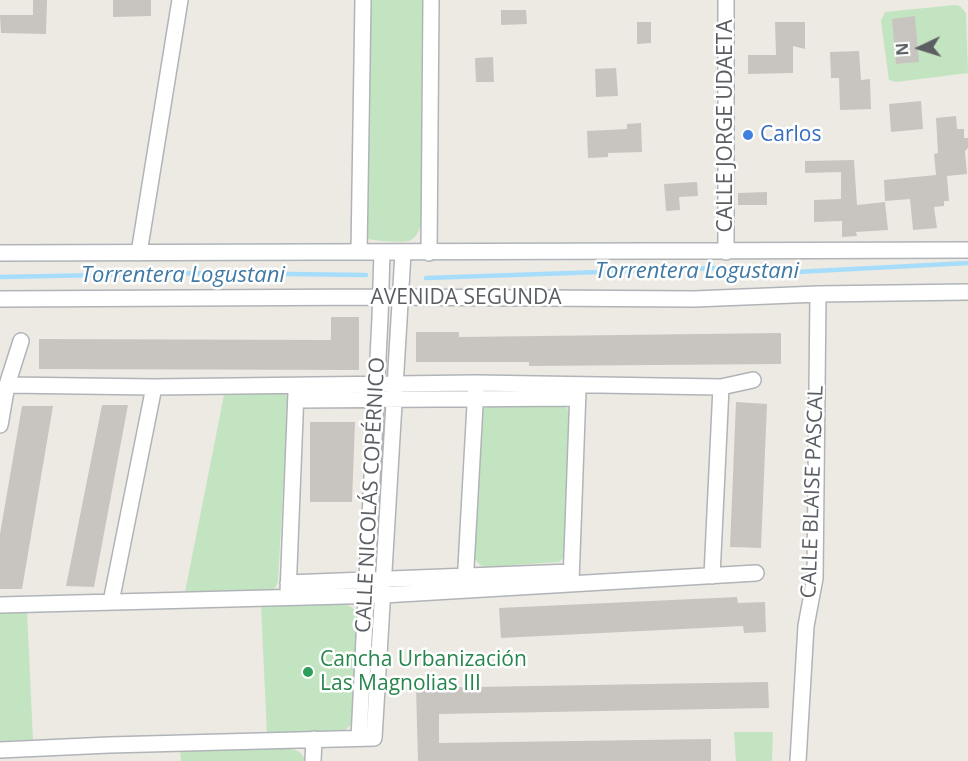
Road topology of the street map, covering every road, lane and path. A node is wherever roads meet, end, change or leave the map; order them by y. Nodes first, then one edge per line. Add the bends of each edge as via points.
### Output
1 (180, 0) edge
2 (363, 0) edge
3 (431, 0) edge
4 (726, 0) edge
5 (968, 250) edge
6 (359, 252) junction
7 (382, 252) junction
8 (726, 252) junction
9 (0, 253) edge
10 (139, 253) junction
11 (403, 253) junction
12 (429, 253) junction
13 (968, 292) edge
14 (818, 294) junction
15 (381, 297) junction
16 (401, 298) junction
17 (0, 299) edge
18 (21, 340) dead end
19 (753, 380) dead end
20 (297, 384) junction
21 (7, 385) junction
22 (154, 387) junction
23 (721, 387) junction
24 (475, 390) junction
25 (376, 391) junction
26 (395, 391) junction
27 (578, 391) junction
28 (296, 400) junction
29 (0, 425) edge
30 (756, 573) dead end
31 (712, 576) junction
32 (571, 578) junction
33 (383, 580) junction
34 (465, 584) junction
35 (367, 588) junction
36 (288, 591) junction
37 (383, 596) junction
38 (111, 602) junction
39 (0, 605) edge
40 (366, 738) junction
41 (314, 739) junction
42 (109, 745) junction
43 (0, 750) edge
44 (110, 761) edge
45 (313, 761) edge
46 (798, 761) edge

1 - 10 street
2 - 6 street
3 - 12 street
4 - 8 street, CALLE JORGE UDAETA
5 - 8 street
6 - 7 street
6 - 10 street
7 - 11 street
7 - 15 street, CALLE NICOLÁS COPÉRNICO
8 - 12 street
9 - 10 street
11 - 12 street
11 - 16 street, CALLE NICOLÁS COPÉRNICO
13 - 14 street, AVENIDA SEGUNDA
14 - 16 street, AVENIDA SEGUNDA via 693,299
14 - 46 street, CALLE BLAISE PASCAL via 814,578 806,626
15 - 16 street, AVENIDA SEGUNDA
15 - 17 street, AVENIDA SEGUNDA
15 - 25 street, CALLE NICOLÁS COPÉRNICO
16 - 26 street, CALLE NICOLÁS COPÉRNICO
18 - 21 street
19 - 23 street
20 - 22 street
20 - 25 street
20 - 28 street
21 - 22 street
21 - 29 street
22 - 38 street
23 - 27 street
23 - 31 street
24 - 26 street
24 - 27 street
24 - 34 street
25 - 26 street
25 - 28 street
25 - 35 street, CALLE NICOLÁS COPÉRNICO
26 - 33 street, CALLE NICOLÁS COPÉRNICO
27 - 32 street
28 - 36 street
30 - 31 street
31 - 32 street
32 - 34 street
33 - 34 street
33 - 35 street
33 - 37 street, CALLE NICOLÁS COPÉRNICO
34 - 37 street
35 - 36 street
35 - 37 street
35 - 40 street, CALLE NICOLÁS COPÉRNICO
36 - 38 street
37 - 40 street, CALLE NICOLÁS COPÉRNICO
38 - 39 street
40 - 41 street
41 - 42 street
41 - 45 street
42 - 43 street
42 - 44 street

